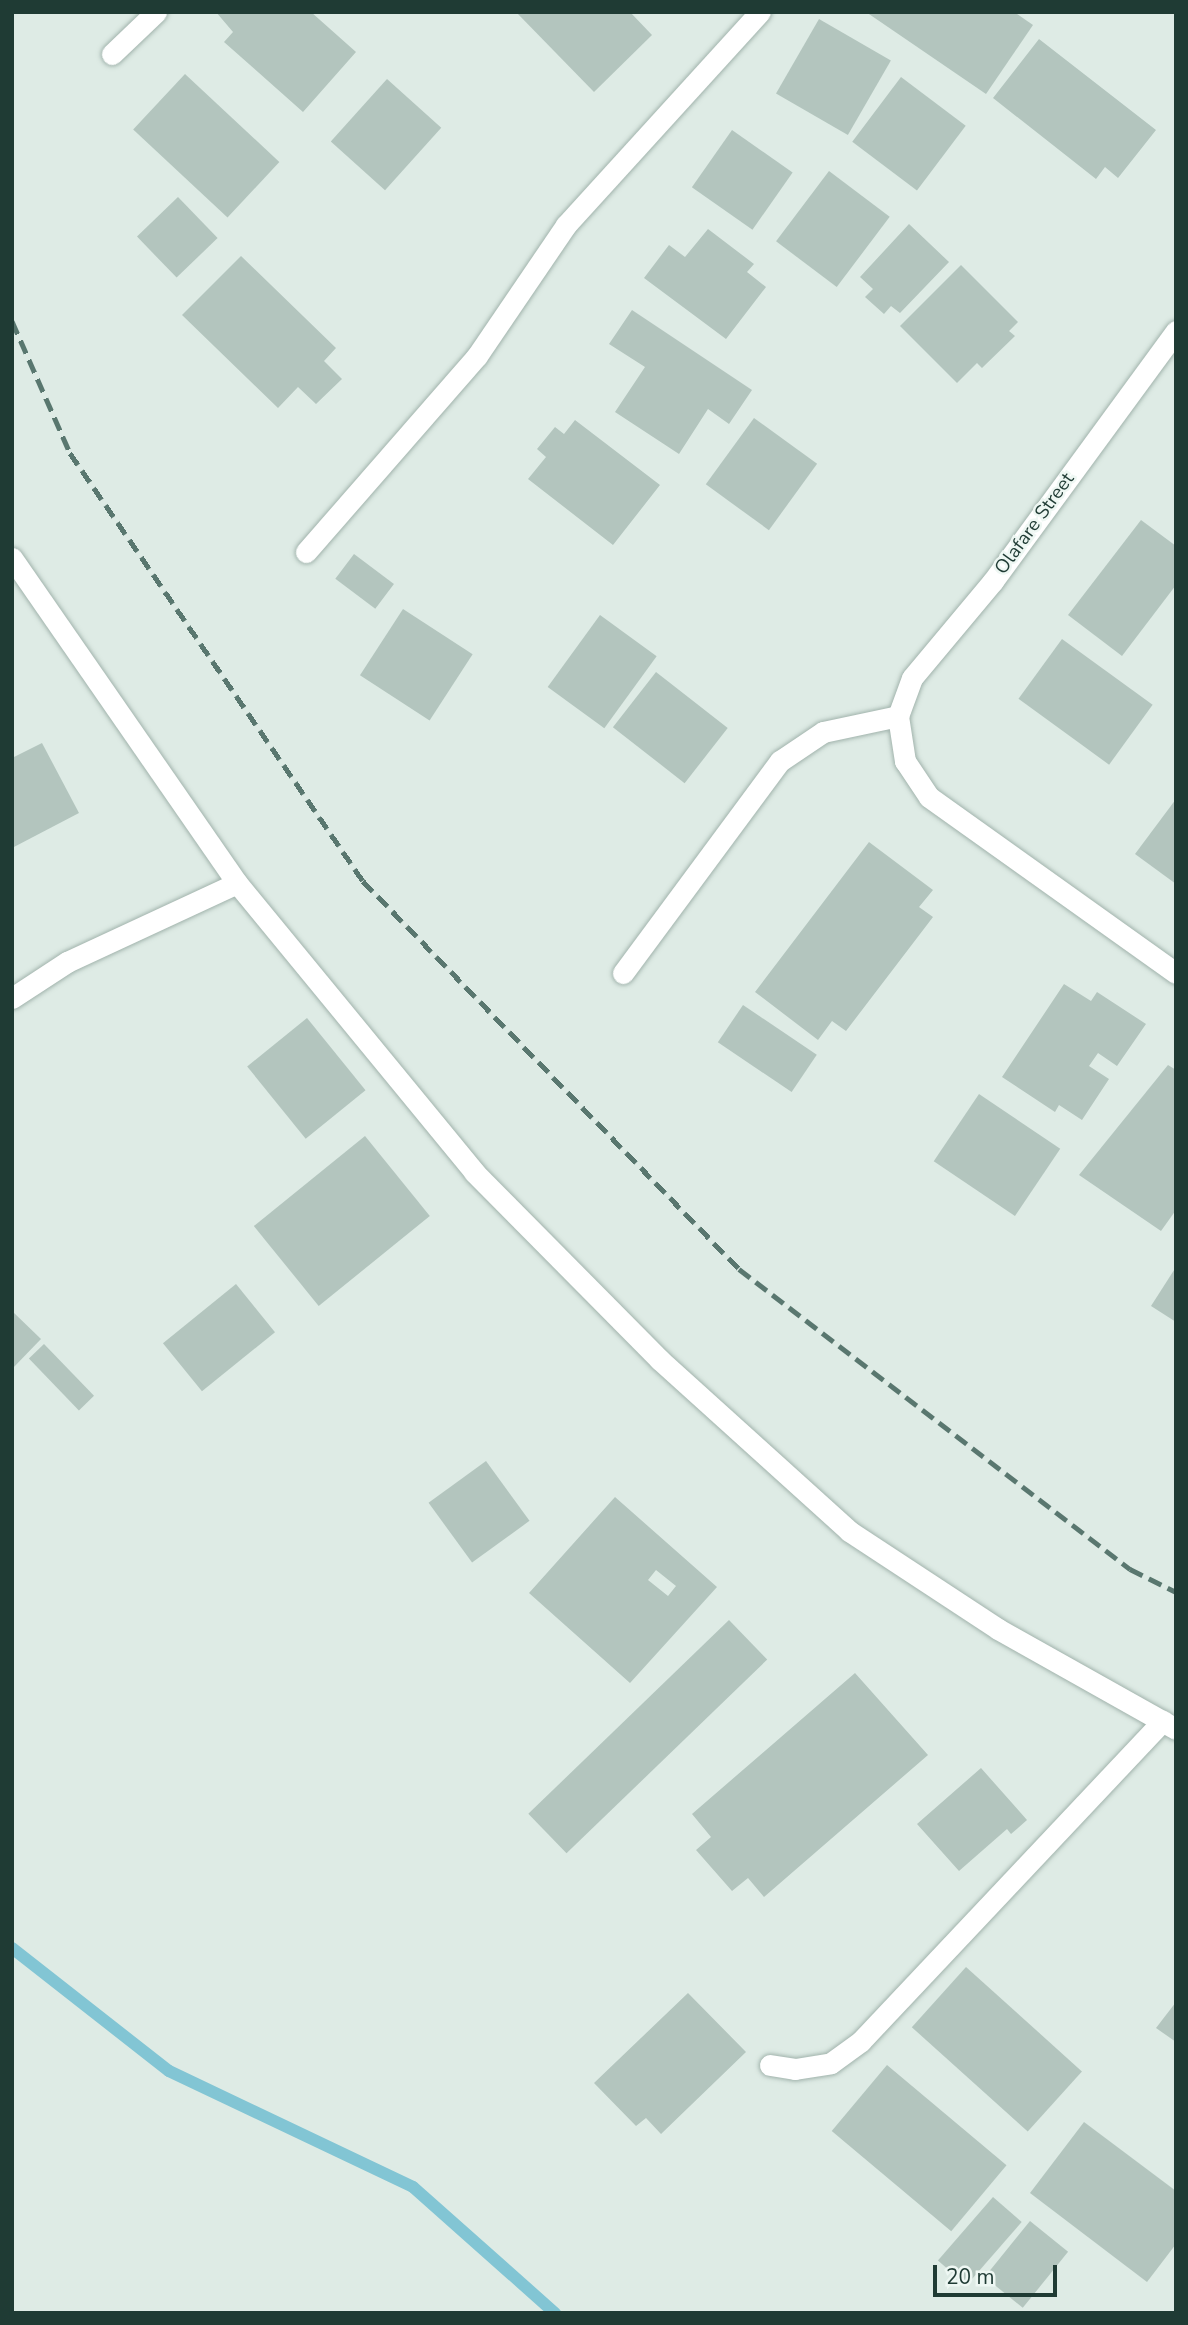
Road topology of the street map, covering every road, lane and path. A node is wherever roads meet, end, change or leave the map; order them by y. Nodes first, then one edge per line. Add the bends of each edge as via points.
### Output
1 (156, 12) edge
2 (748, 16) edge
3 (112, 54) dead end
4 (1176, 331) edge
5 (306, 552) dead end
6 (12, 558) edge
7 (898, 716) junction
8 (237, 883) junction
9 (623, 973) dead end
10 (1176, 973) edge
11 (12, 998) edge
12 (1170, 1725) edge
13 (770, 2065) dead end

1 - 3 street
2 - 5 street via 566,225 477,356
4 - 7 street, Olafare Street via 993,581 912,678
6 - 8 street
7 - 9 street via 823,732 780,761
7 - 10 street via 905,761 929,797
8 - 11 street via 67,962
8 - 12 street via 474,1172 690,1387 849,1531 998,1629
12 - 13 street via 861,2041 831,2063 795,2069

